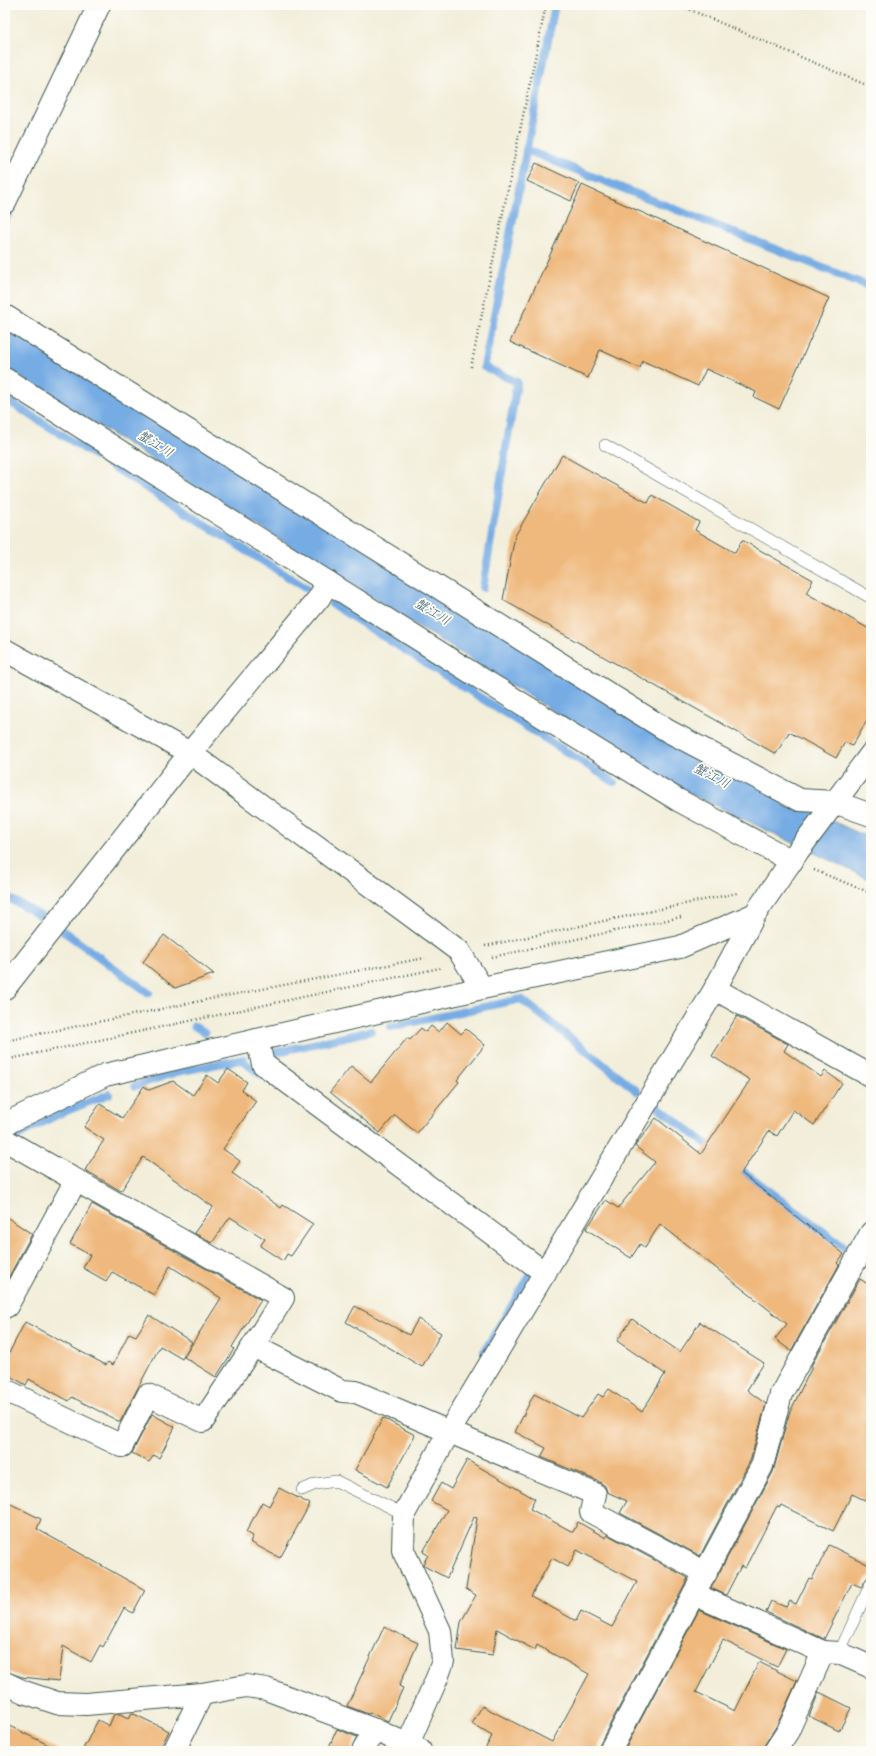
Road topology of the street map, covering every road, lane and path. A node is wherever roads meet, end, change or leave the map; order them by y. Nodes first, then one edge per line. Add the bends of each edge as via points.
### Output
1 (99, 5) edge
2 (546, 5) edge
3 (679, 5) edge
4 (871, 87) edge
5 (5, 202) edge
6 (5, 316) edge
7 (471, 367) dead end
8 (5, 380) edge
9 (605, 445) dead end
10 (328, 582) junction
11 (871, 598) edge
12 (5, 650) edge
13 (190, 754) junction
14 (871, 754) edge
15 (831, 807) junction
16 (871, 815) edge
17 (795, 856) junction
18 (774, 885) junction
19 (871, 894) edge
20 (755, 914) junction
21 (682, 917) dead end
22 (462, 957) junction
23 (5, 988) edge
24 (482, 988) junction
25 (715, 989) junction
26 (257, 1040) junction
27 (5, 1041) edge
28 (5, 1060) edge
29 (871, 1076) edge
30 (5, 1124) edge
31 (5, 1140) edge
32 (76, 1180) junction
33 (868, 1245) edge
34 (545, 1273) junction
35 (5, 1307) edge
36 (253, 1346) junction
37 (5, 1390) edge
38 (449, 1432) junction
39 (302, 1490) dead end
40 (404, 1514) junction
41 (706, 1573) junction
42 (871, 1583) edge
43 (694, 1594) junction
44 (831, 1653) junction
45 (871, 1667) edge
46 (5, 1683) edge
47 (202, 1694) junction
48 (375, 1730) junction
49 (414, 1748) edge
50 (174, 1751) edge
51 (363, 1751) edge
52 (610, 1751) edge
53 (775, 1751) edge

1 - 5 street
2 - 7 path
3 - 4 path
6 - 15 street via 668,731 800,800
8 - 10 street
9 - 11 lane
10 - 13 street via 319,598
10 - 17 street via 678,800
12 - 13 street
13 - 22 street
13 - 23 street
14 - 15 street
15 - 16 street
15 - 17 street
17 - 18 street
17 - 19 path
18 - 20 street
18 - 22 path
20 - 24 street via 680,947
20 - 25 street
21 - 22 path
22 - 24 street
22 - 27 path via 216,998
22 - 28 path
24 - 26 street
25 - 29 street
25 - 34 street
26 - 30 street via 105,1075
26 - 34 street via 263,1064
31 - 32 street
32 - 35 street via 8,1306
32 - 36 street via 282,1298
33 - 41 street via 781,1394 762,1466
34 - 38 street
36 - 37 street via 203,1421 148,1395 122,1446
36 - 38 street via 342,1391 356,1392
38 - 40 street
38 - 41 street via 595,1494 591,1512
39 - 40 lane via 316,1484 336,1481
40 - 49 street via 403,1550 440,1631 443,1661
41 - 43 street
42 - 44 lane
43 - 44 street
43 - 52 street
44 - 45 street
44 - 53 street
46 - 47 street via 57,1703 86,1704
47 - 48 street via 246,1686 266,1689
47 - 50 street
48 - 49 street
48 - 51 street

